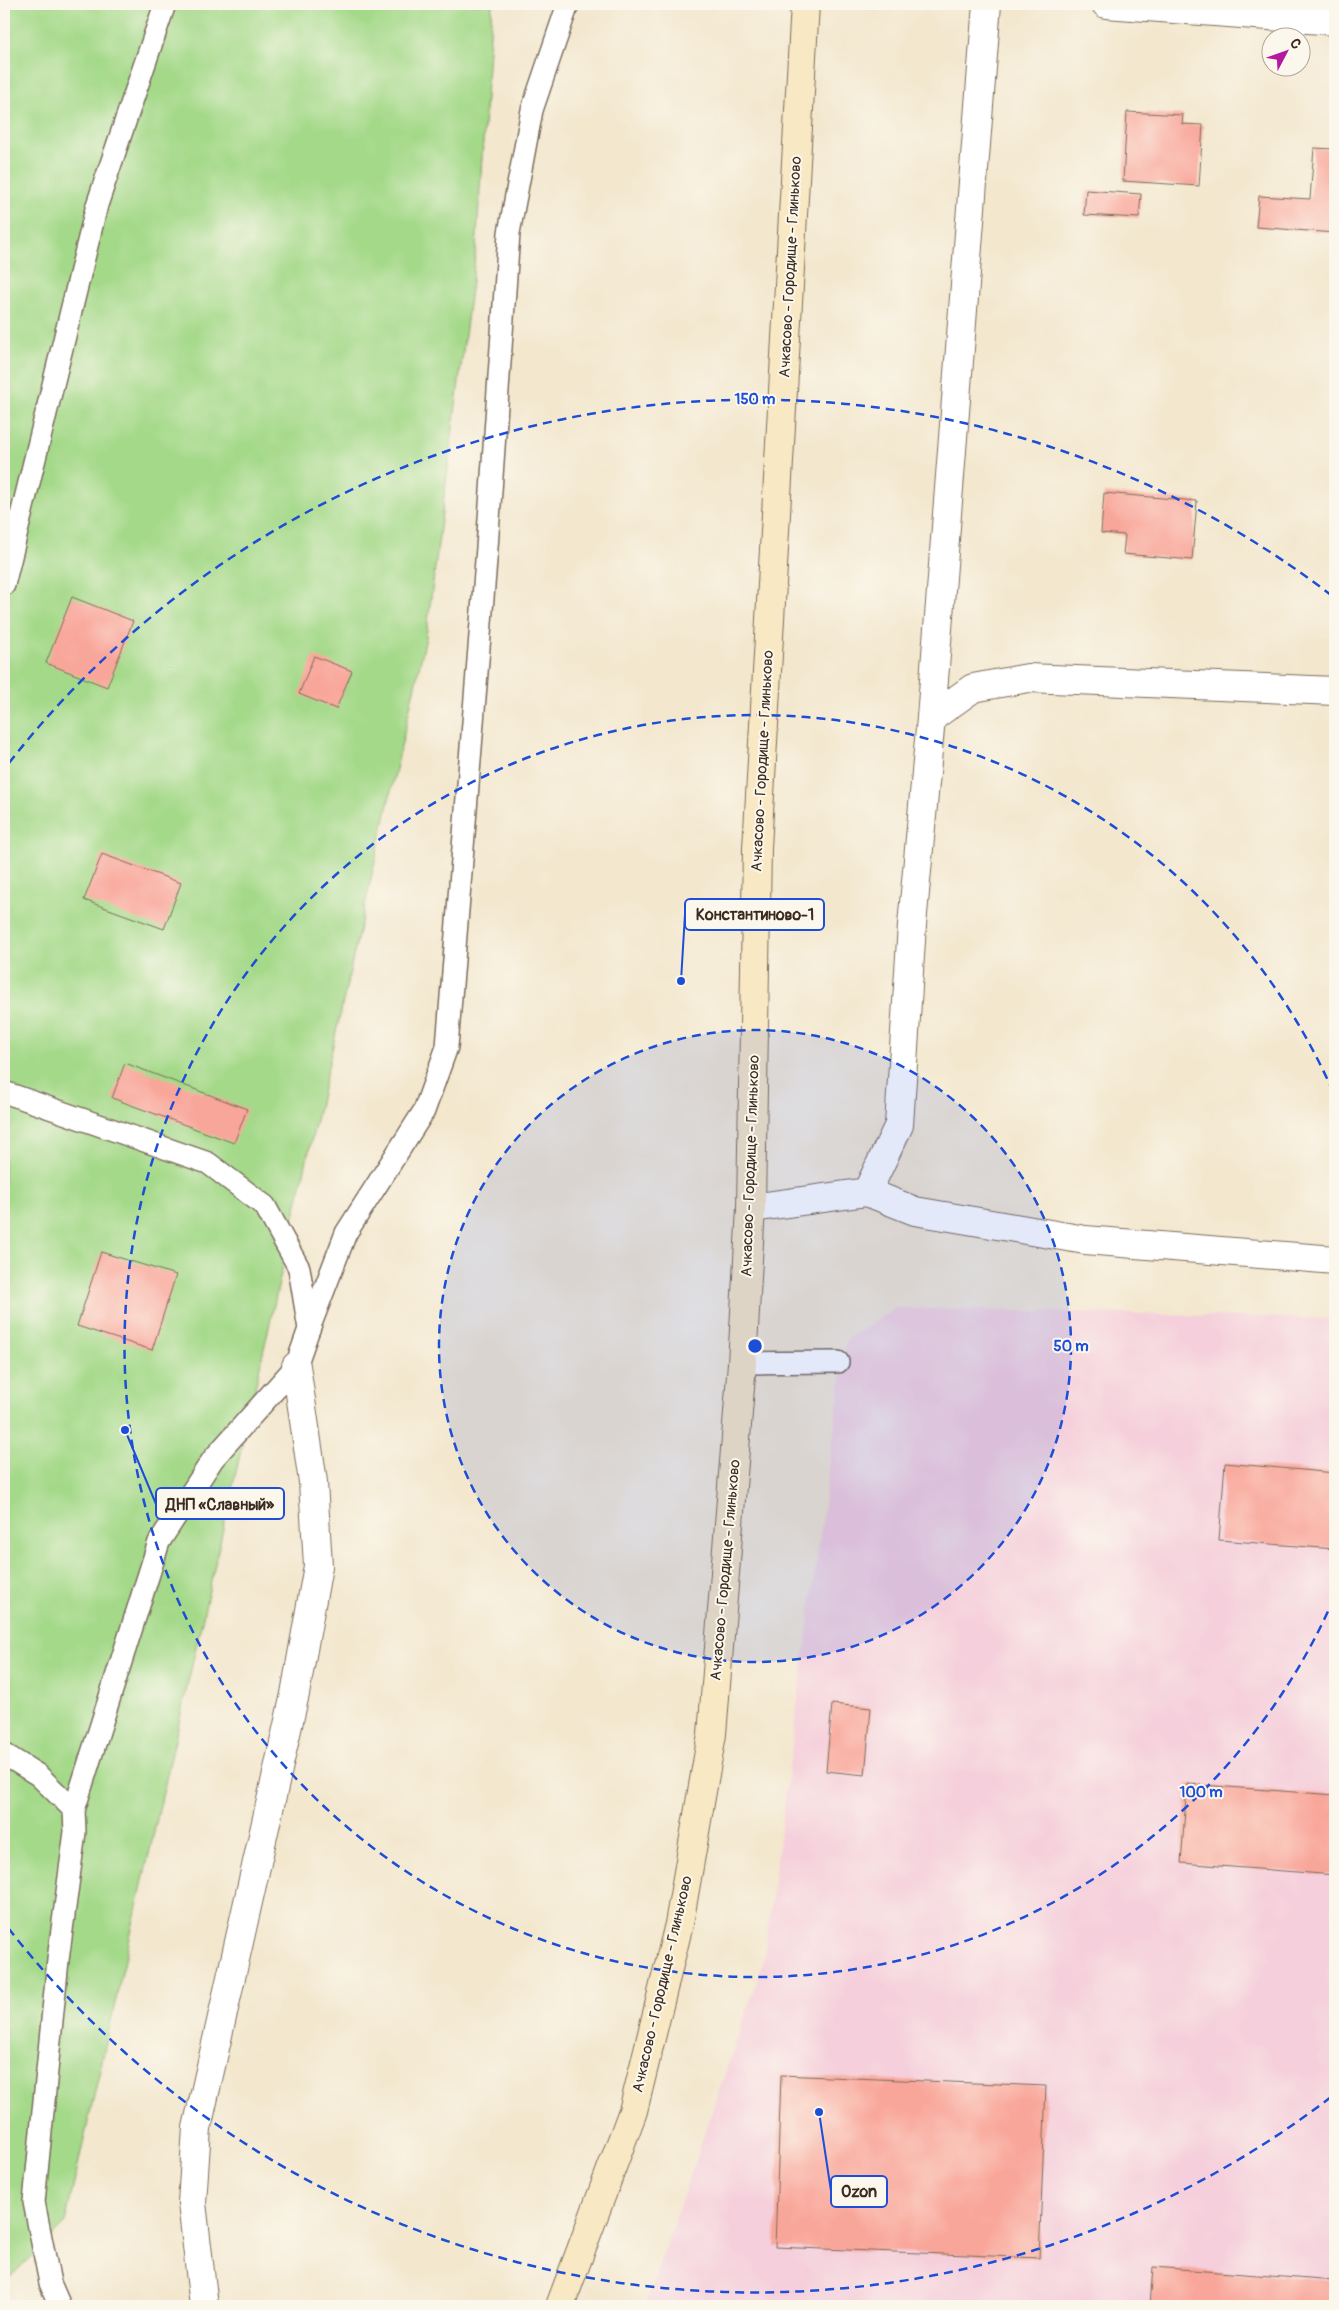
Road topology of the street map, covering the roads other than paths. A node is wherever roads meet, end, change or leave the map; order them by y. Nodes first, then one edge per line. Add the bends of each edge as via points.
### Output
1 (165, 4) edge
2 (568, 4) edge
3 (805, 4) edge
4 (986, 4) edge
5 (1106, 4) edge
6 (1335, 21) edge
7 (4, 584) edge
8 (1335, 691) edge
9 (931, 718) junction
10 (4, 1092) edge
11 (867, 1192) junction
12 (750, 1208) junction
13 (1335, 1260) edge
14 (309, 1329) junction
15 (838, 1362) dead end
16 (742, 1363) junction
17 (296, 1366) junction
18 (4, 1754) edge
19 (74, 1810) junction
20 (60, 2306) edge
21 (204, 2306) edge
22 (560, 2306) edge

1 - 7 lane via 97,205
2 - 14 lane via 532,110 509,233 486,568 447,1047 424,1111 346,1233
3 - 12 street, Ачкасово - Городище - Глиньково via 757,848
4 - 9 street
5 - 6 street
8 - 9 street via 1028,678 973,688
9 - 11 street via 912,925 899,1125
10 - 14 lane via 208,1163 265,1206 299,1268
11 - 12 street
11 - 13 street via 915,1211 1085,1240
12 - 16 street, Ачкасово - Городище - Глиньково
14 - 17 lane
15 - 16 lane
16 - 22 street, Ачкасово - Городище - Глиньково via 712,1734 679,1924 633,2111
17 - 19 lane via 214,1459 159,1542
17 - 21 street via 313,1482 318,1566 295,1694 197,2128 192,2203
18 - 19 lane via 38,1774
19 - 20 lane via 75,1832 58,1960 34,2202 50,2283

